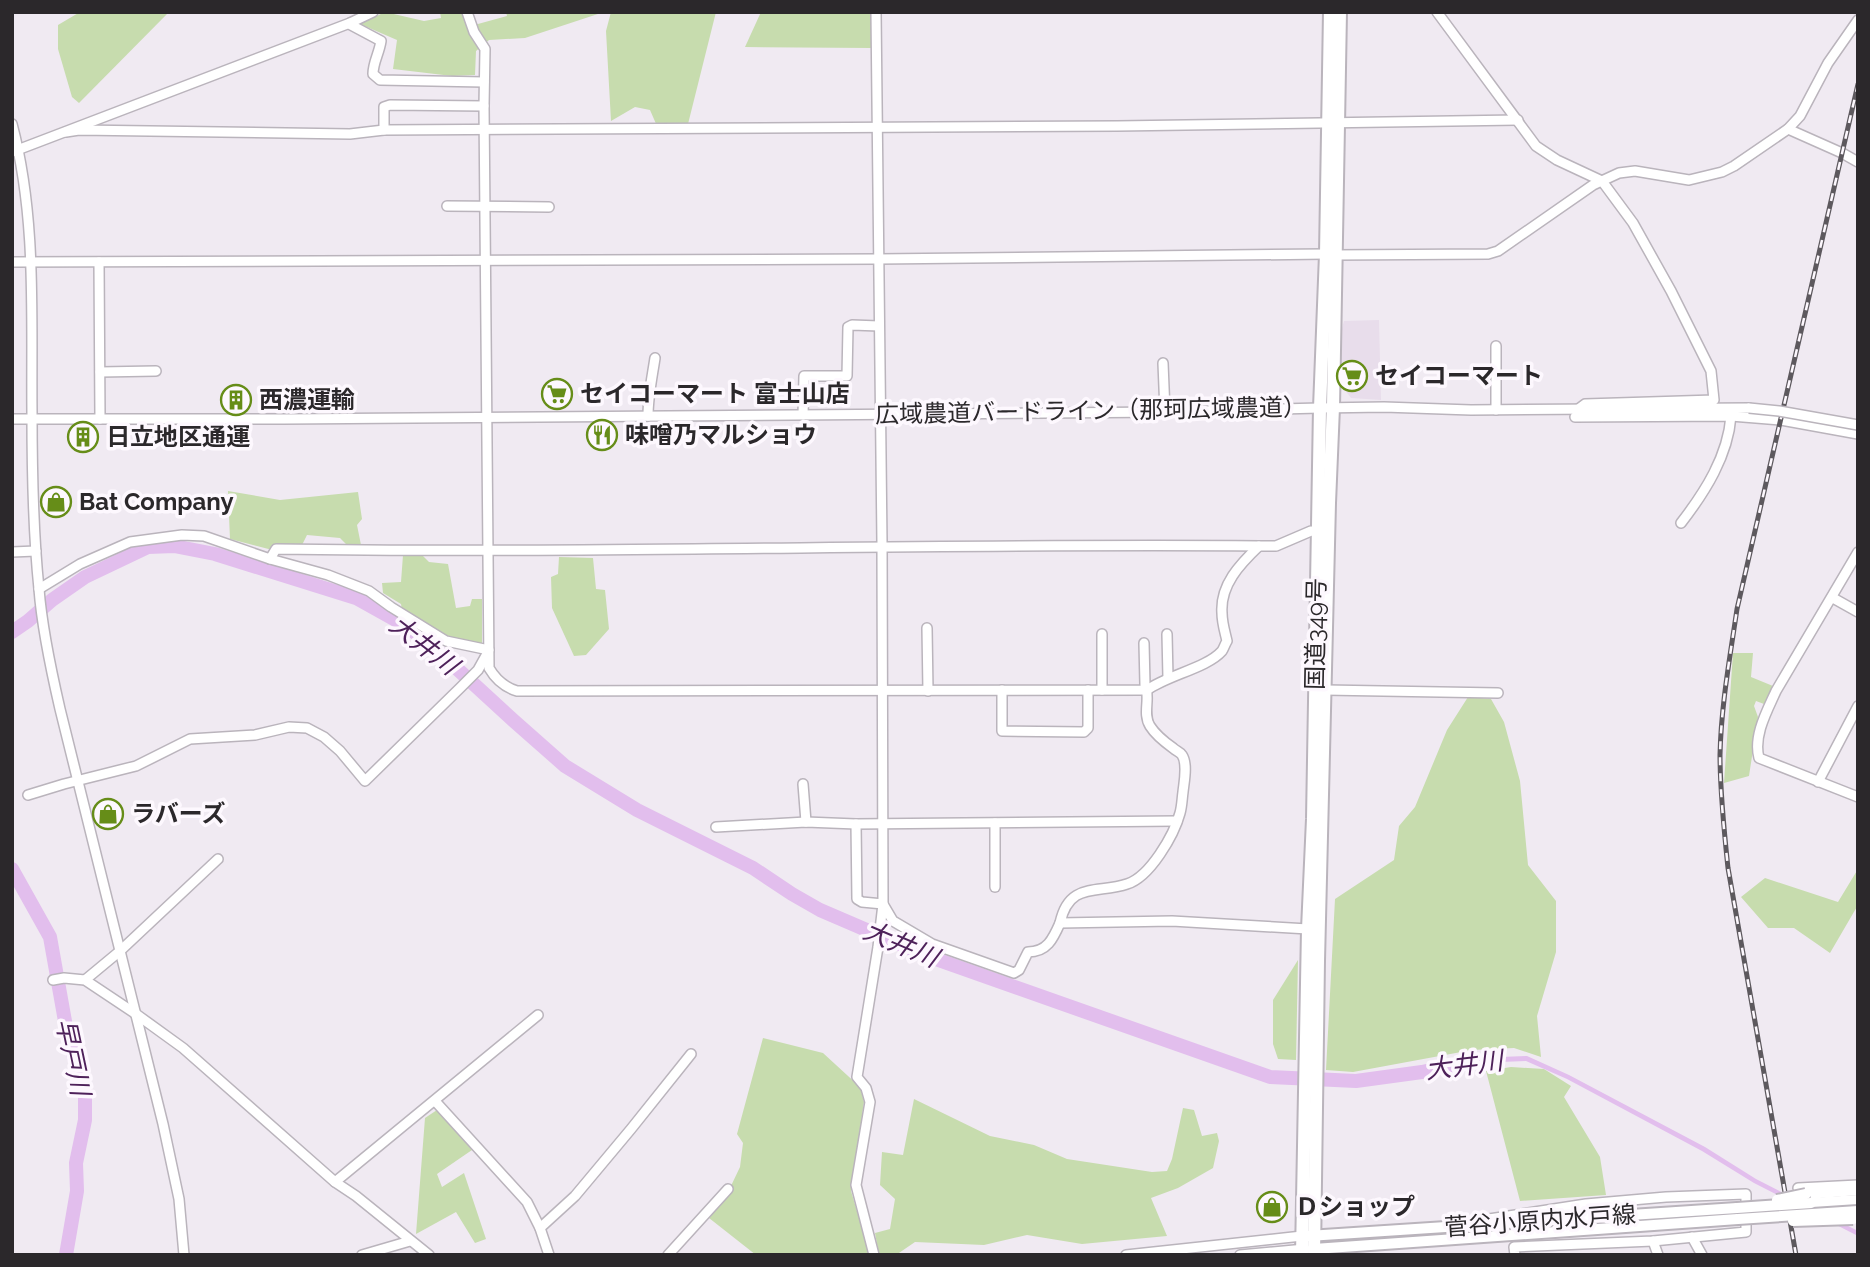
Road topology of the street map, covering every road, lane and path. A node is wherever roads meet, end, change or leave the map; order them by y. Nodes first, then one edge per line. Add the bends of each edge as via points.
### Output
1 (373, 12) edge
2 (467, 12) edge
3 (876, 12) edge
4 (1330, 12) edge
5 (1340, 12) edge
6 (1437, 12) edge
7 (1858, 20) edge
8 (351, 23) junction
9 (484, 82) junction
10 (484, 106) junction
11 (1518, 120) junction
12 (1332, 122) junction
13 (12, 124) edge
14 (877, 127) junction
15 (484, 129) junction
16 (384, 130) junction
17 (1787, 130) junction
18 (66, 132) junction
19 (16, 151) edge
20 (1858, 162) edge
21 (1602, 181) junction
22 (447, 206) dead end
23 (485, 207) junction
24 (549, 207) dead end
25 (1330, 254) junction
26 (878, 259) junction
27 (486, 261) junction
28 (12, 262) edge
29 (31, 262) junction
30 (99, 262) junction
31 (879, 326) junction
32 (1496, 346) dead end
33 (654, 358) dead end
34 (1163, 363) dead end
35 (156, 371) dead end
36 (100, 372) junction
37 (1327, 407) junction
38 (1496, 410) junction
39 (1165, 412) junction
40 (1576, 413) junction
41 (880, 414) junction
42 (803, 415) junction
43 (648, 416) junction
44 (1731, 416) junction
45 (487, 417) junction
46 (12, 419) edge
47 (32, 419) junction
48 (100, 419) junction
49 (1858, 425) edge
50 (1858, 433) edge
51 (1681, 523) dead end
52 (1324, 532) junction
53 (1259, 546) junction
54 (882, 547) junction
55 (36, 551) junction
56 (488, 551) junction
57 (12, 552) edge
58 (1858, 552) edge
59 (270, 559) junction
60 (38, 589) junction
61 (1832, 598) junction
62 (1858, 612) edge
63 (927, 628) dead end
64 (1102, 634) dead end
65 (1167, 634) dead end
66 (1144, 642) dead end
67 (489, 650) junction
68 (1168, 678) junction
69 (1002, 690) junction
70 (1088, 690) junction
71 (1102, 690) junction
72 (1147, 690) junction
73 (1325, 690) junction
74 (883, 691) junction
75 (928, 691) junction
76 (1498, 693) dead end
77 (1857, 710) edge
78 (78, 781) junction
79 (1818, 782) junction
80 (803, 784) dead end
81 (28, 796) dead end
82 (1858, 797) edge
83 (1177, 821) junction
84 (806, 822) junction
85 (883, 823) junction
86 (995, 823) junction
87 (856, 824) junction
88 (716, 827) dead end
89 (218, 859) dead end
90 (995, 887) dead end
91 (883, 904) junction
92 (1060, 923) junction
93 (1308, 929) junction
94 (120, 951) junction
95 (53, 980) dead end
96 (85, 980) junction
97 (136, 1014) junction
98 (538, 1015) dead end
99 (691, 1054) dead end
100 (1311, 1067) junction
101 (435, 1101) junction
102 (335, 1182) junction
103 (1798, 1188) dead end
104 (729, 1189) dead end
105 (1856, 1191) edge
106 (1737, 1213) junction
107 (1856, 1216) edge
108 (1460, 1226) junction
109 (540, 1228) junction
110 (1499, 1236) junction
111 (1692, 1237) junction
112 (410, 1241) junction
113 (1653, 1241) junction
114 (1308, 1247) edge
115 (1515, 1251) edge
116 (1253, 1254) edge
117 (184, 1255) edge
118 (362, 1255) edge
119 (429, 1255) edge
120 (549, 1255) edge
121 (668, 1255) edge
122 (874, 1255) edge
123 (1126, 1255) edge
124 (1240, 1255) edge
125 (1658, 1255) edge
126 (1702, 1255) edge

1 - 8 street
2 - 9 street via 485,50
3 - 14 street
4 - 12 highway, 国道349号
5 - 12 highway, 国道349号
6 - 11 street
7 - 17 street
8 - 9 street via 380,41 373,74 380,80
8 - 18 street
9 - 10 street
10 - 15 street
10 - 16 street via 390,105 384,107
11 - 12 street
11 - 21 street via 1536,146
12 - 14 street
12 - 25 highway, 国道349号
13 - 19 street
14 - 15 street
14 - 26 street
15 - 16 street
15 - 23 street
16 - 18 street via 350,134
17 - 20 street
17 - 21 street via 1734,166 1704,177 1679,180 1635,171
18 - 19 street
19 - 29 street via 27,201
21 - 25 street via 1488,254
21 - 40 street via 1633,223 1671,291 1711,371 1714,400 1585,404
22 - 23 street
23 - 24 street
23 - 27 street
25 - 26 street
25 - 37 highway, 国道349号
26 - 27 street
26 - 31 street
27 - 30 street
27 - 45 street
28 - 29 street
29 - 30 street
29 - 47 street
30 - 36 street
31 - 41 street
31 - 42 street via 848,327 846,376 804,376
32 - 38 street
33 - 43 street
34 - 39 street
35 - 36 street
36 - 48 street
37 - 38 street, 広域農道バードライン（那珂広域農道）
37 - 39 street, 広域農道バードライン（那珂広域農道）
37 - 52 highway, 国道349号
38 - 40 street, 広域農道バードライン（那珂広域農道）
39 - 41 street, 広域農道バードライン（那珂広域農道）
40 - 44 street
40 - 49 street, 広域農道バードライン（那珂広域農道）, bridge via 1749,408
41 - 42 street, 広域農道バードライン（那珂広域農道）
41 - 54 street
42 - 43 street, 広域農道バードライン（那珂広域農道）
43 - 45 street, 広域農道バードライン（那珂広域農道）
44 - 50 street
44 - 51 street via 1717,467
45 - 48 street, 広域農道バードライン（那珂広域農道）
45 - 56 street
46 - 47 street, 広域農道バードライン（那珂広域農道）
47 - 48 street, 広域農道バードライン（那珂広域農道）
47 - 55 street
52 - 53 street via 1311,531 1276,546
52 - 73 highway, 国道349号
52 - 93 highway, 国道349号
53 - 54 street
53 - 68 street via 1231,577 1222,604 1227,641 1222,651 1206,663
54 - 56 street
54 - 74 street
55 - 57 street
55 - 60 street
56 - 59 street via 276,549
56 - 67 street
58 - 61 street
59 - 60 street via 204,536 156,537 130,542 80,564
59 - 67 street via 369,591 446,640
60 - 78 street
61 - 62 street
61 - 79 street via 1776,691 1756,749 1759,758
63 - 75 street
64 - 71 street
65 - 68 street
66 - 72 street
67 - 74 street via 489,668 495,677 517,691
67 - 78 street via 478,670 365,781 324,737 307,728 289,727 255,735 190,739 136,766
68 - 72 street
69 - 70 street
69 - 70 street via 1002,731 1084,732 1088,728
69 - 75 street
70 - 71 street
71 - 72 street
72 - 83 street via 1145,711 1150,727 1182,755 1185,770
73 - 76 street
73 - 100 highway, 国道349号
74 - 75 street
74 - 85 street
77 - 79 street
78 - 81 street
78 - 94 street
79 - 82 street
80 - 84 street
83 - 86 street
83 - 92 street via 1147,872 1128,884 1079,894
84 - 87 street
84 - 88 street
85 - 86 street
85 - 87 street
85 - 91 street
86 - 90 street
87 - 91 street via 857,899
89 - 94 street
91 - 92 street via 893,921 932,944 1014,973 1028,952 1047,947
91 - 122 street via 857,1077 870,1102 856,1185
92 - 93 street via 1172,921
93 - 100 highway, 国道349号
94 - 96 street
94 - 97 street
95 - 96 street
96 - 97 street
97 - 102 street via 183,1048
97 - 117 street via 179,1199
98 - 101 street
99 - 109 street via 575,1196
100 - 114 highway, 国道349号
101 - 102 street
101 - 109 street via 527,1202
102 - 112 street
103 - 105 street
104 - 121 street
105 - 106 main road, 菅谷小原内水戸線, bridge via 1806,1195
106 - 107 main road, 菅谷小原内水戸線, bridge
106 - 108 main road, 菅谷小原内水戸線
106 - 110 main road, 菅谷小原内水戸線
108 - 111 street via 1586,1204 1746,1194 1746,1232
108 - 114 main road, 菅谷小原内水戸線
109 - 120 street
110 - 114 main road, 菅谷小原内水戸線
110 - 115 street
111 - 113 street
111 - 126 street
112 - 118 street
112 - 119 street
113 - 115 street
113 - 125 street
114 - 116 street
114 - 123 street
116 - 124 street

